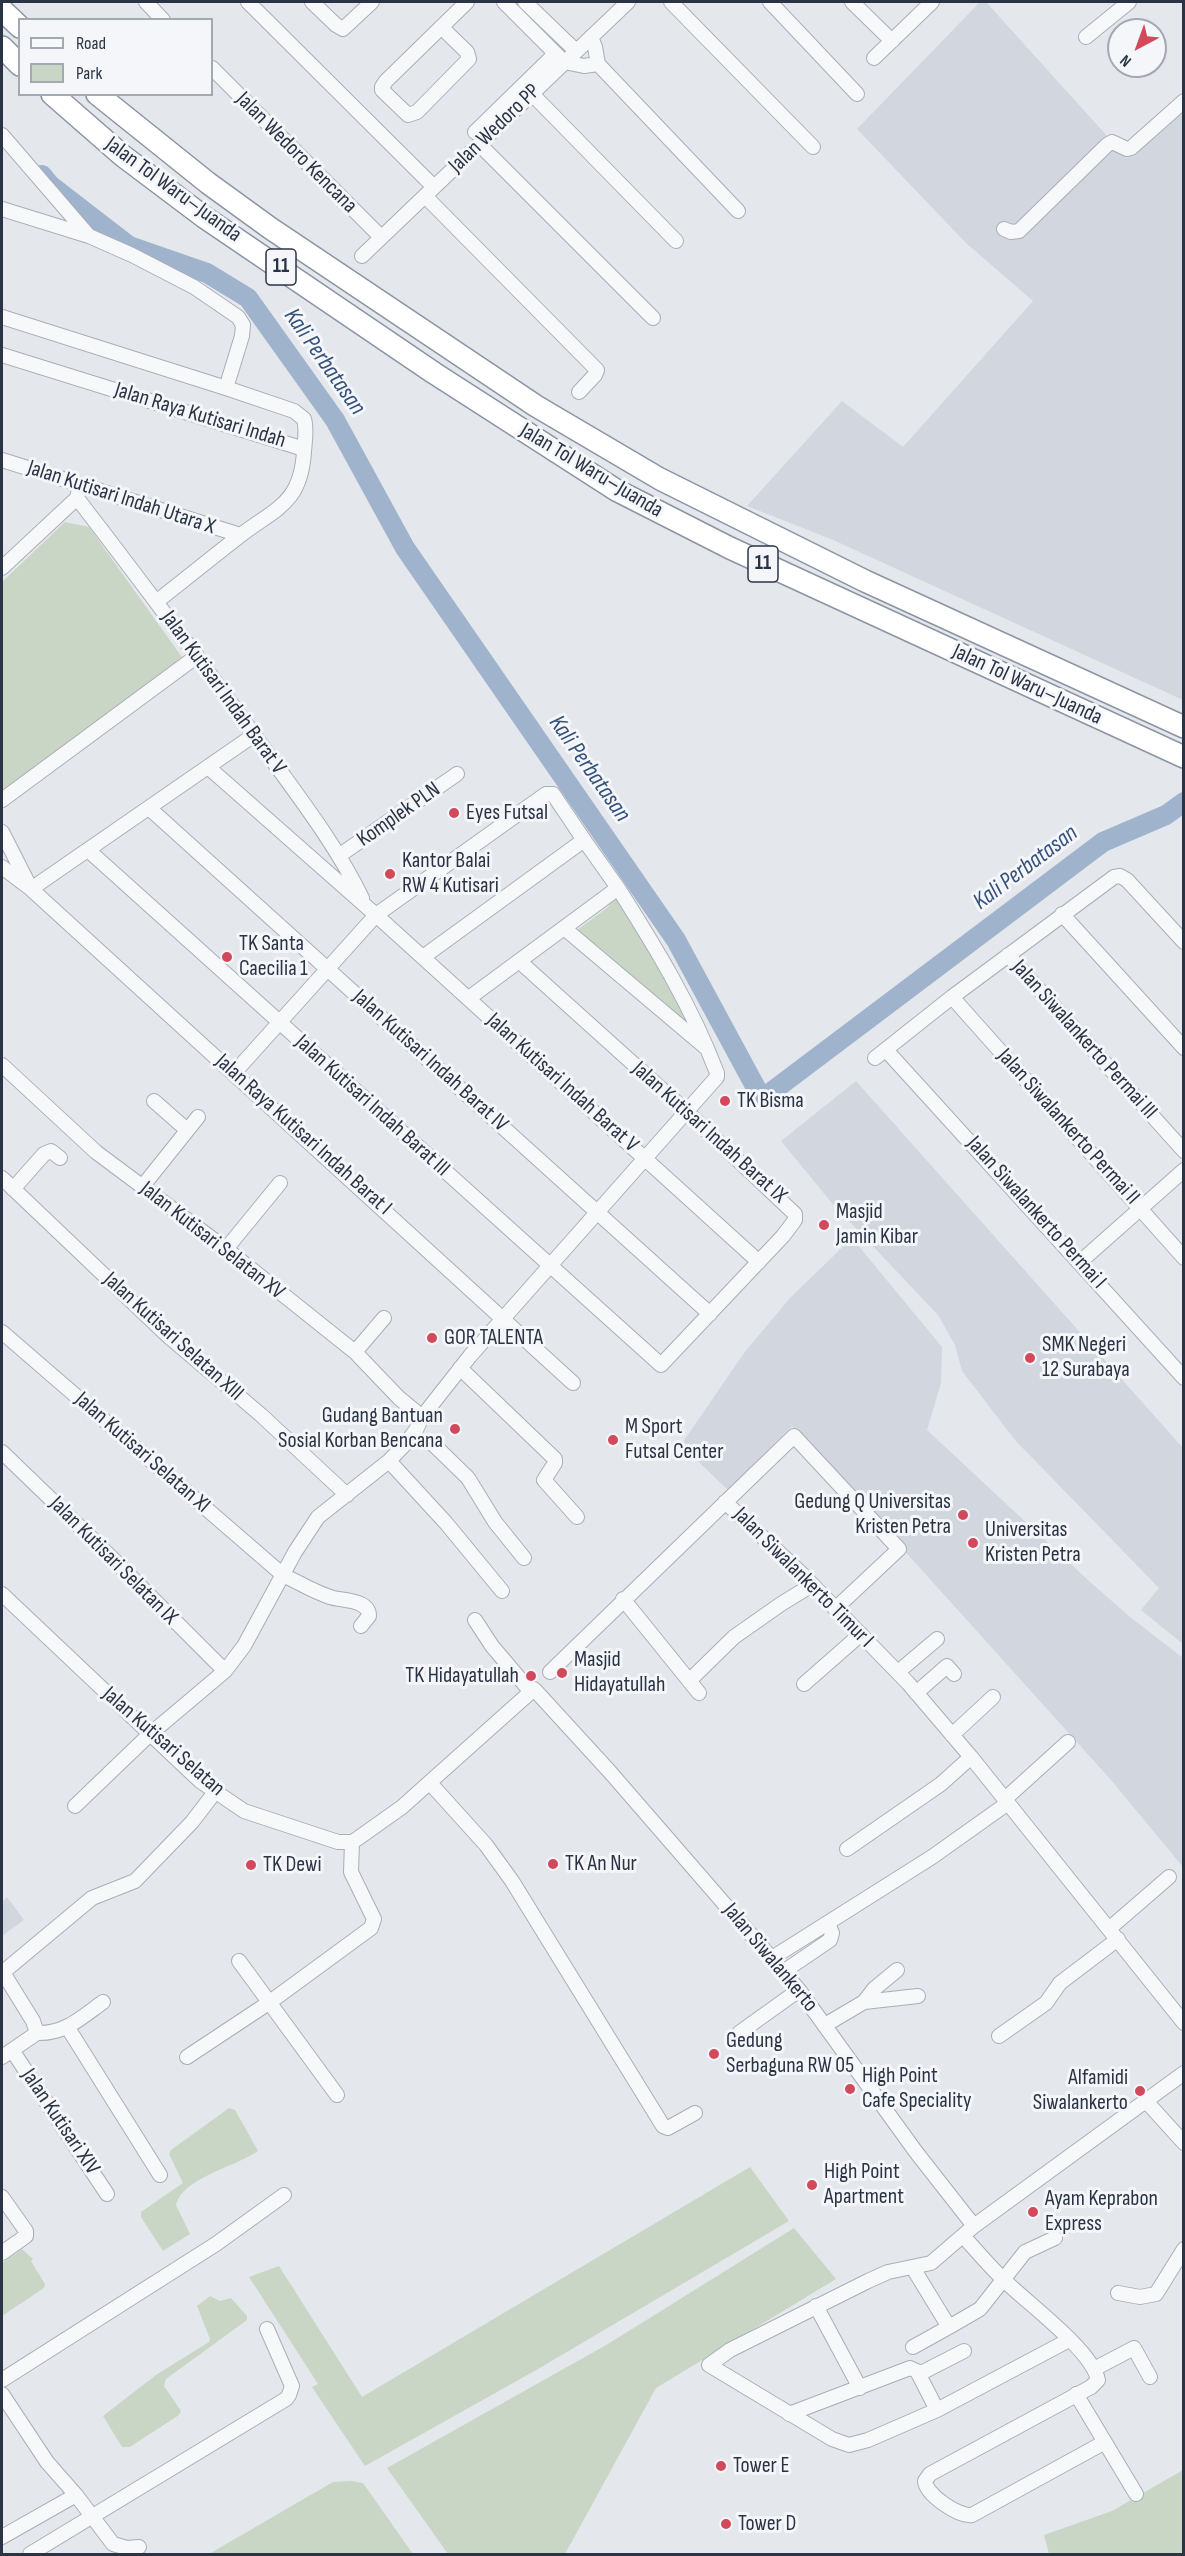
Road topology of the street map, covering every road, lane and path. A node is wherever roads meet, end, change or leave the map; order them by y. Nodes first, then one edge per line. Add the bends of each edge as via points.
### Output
1 (12, 2) edge
2 (146, 2) edge
3 (248, 2) edge
4 (312, 2) edge
5 (372, 2) edge
6 (467, 2) edge
7 (504, 2) edge
8 (525, 2) edge
9 (628, 2) edge
10 (671, 2) edge
11 (770, 2) edge
12 (852, 2) edge
13 (929, 2) edge
14 (1129, 2) edge
15 (2, 10) edge
16 (26, 18) edge
17 (162, 18) edge
18 (18, 25) edge
19 (550, 26) junction
20 (441, 27) junction
21 (539, 37) junction
22 (591, 37) junction
23 (1086, 37) dead end
24 (892, 41) junction
25 (2, 47) edge
26 (576, 51) junction
27 (560, 58) junction
28 (874, 58) dead end
29 (18, 62) edge
30 (598, 64) junction
31 (213, 69) edge
32 (532, 94) junction
33 (857, 94) dead end
34 (54, 96) edge
35 (100, 96) edge
36 (1184, 101) edge
37 (2, 135) edge
38 (477, 138) junction
39 (813, 147) dead end
40 (430, 191) junction
41 (2, 209) edge
42 (738, 211) dead end
43 (1004, 229) dead end
44 (89, 236) junction
45 (381, 237) junction
46 (676, 241) dead end
47 (362, 256) dead end
48 (2, 317) edge
49 (652, 318) dead end
50 (2, 355) edge
51 (226, 388) junction
52 (579, 392) dead end
53 (304, 449) junction
54 (2, 460) edge
55 (79, 491) junction
56 (240, 535) junction
57 (2, 568) edge
58 (156, 602) junction
59 (197, 656) junction
60 (1184, 727) edge
61 (254, 735) junction
62 (1184, 757) edge
63 (208, 767) junction
64 (457, 774) dead end
65 (2, 800) edge
66 (149, 808) junction
67 (2, 832) edge
68 (584, 840) junction
69 (88, 849) junction
70 (340, 855) junction
71 (2, 867) edge
72 (618, 888) junction
73 (31, 889) junction
74 (365, 905) junction
75 (1062, 914) junction
76 (376, 915) junction
77 (564, 928) junction
78 (1184, 942) edge
79 (1008, 955) junction
80 (423, 957) junction
81 (519, 962) junction
82 (327, 969) junction
83 (952, 997) junction
84 (469, 999) junction
85 (279, 1022) junction
86 (1184, 1048) edge
87 (709, 1050) junction
88 (2, 1065) edge
89 (234, 1073) junction
90 (154, 1101) dead end
91 (688, 1113) junction
92 (198, 1117) dead end
93 (187, 1130) junction
94 (1184, 1151) edge
95 (60, 1158) dead end
96 (646, 1159) junction
97 (1184, 1170) edge
98 (2, 1178) edge
99 (280, 1183) dead end
100 (142, 1187) junction
101 (13, 1189) junction
102 (1139, 1208) junction
103 (598, 1213) junction
104 (226, 1249) junction
105 (1184, 1258) edge
106 (759, 1262) junction
107 (1080, 1262) junction
108 (550, 1267) junction
109 (710, 1314) junction
110 (384, 1318) dead end
111 (504, 1318) junction
112 (2, 1332) edge
113 (355, 1352) junction
114 (655, 1362) joint
115 (460, 1368) junction
116 (1184, 1378) edge
117 (573, 1383) dead end
118 (424, 1432) junction
119 (2, 1452) edge
120 (389, 1461) junction
121 (346, 1495) junction
122 (725, 1502) junction
123 (576, 1517) dead end
124 (524, 1558) dead end
125 (283, 1575) junction
126 (812, 1585) junction
127 (502, 1591) dead end
128 (3, 1599) edge
129 (623, 1599) junction
130 (835, 1608) junction
131 (475, 1620) dead end
132 (361, 1626) dead end
133 (861, 1634) junction
134 (937, 1639) dead end
135 (225, 1671) junction
136 (898, 1672) junction
137 (954, 1674) dead end
138 (689, 1681) junction
139 (804, 1684) dead end
140 (533, 1690) junction
141 (916, 1693) junction
142 (699, 1694) dead end
143 (993, 1697) dead end
144 (149, 1735) junction
145 (952, 1735) junction
146 (1068, 1742) dead end
147 (971, 1757) junction
148 (430, 1783) junction
149 (215, 1792) junction
150 (1007, 1801) junction
151 (75, 1806) dead end
152 (352, 1842) junction
153 (847, 1850) dead end
154 (1169, 1877) dead end
155 (828, 1923) junction
156 (1114, 1934) junction
157 (772, 1958) junction
158 (238, 1961) dead end
159 (897, 1970) dead end
160 (2, 1972) edge
161 (783, 1972) junction
162 (799, 1990) junction
163 (918, 1996) dead end
164 (103, 2002) dead end
165 (270, 2002) junction
166 (864, 2002) junction
167 (1184, 2023) edge
168 (825, 2025) junction
169 (68, 2028) junction
170 (37, 2033) junction
171 (739, 2033) dead end
172 (999, 2036) dead end
173 (7, 2054) edge
174 (187, 2057) dead end
175 (1184, 2073) edge
176 (337, 2095) dead end
177 (1145, 2100) junction
178 (695, 2113) dead end
179 (1184, 2143) edge
180 (160, 2175) dead end
181 (107, 2194) dead end
182 (284, 2195) dead end
183 (2, 2197) edge
184 (974, 2226) junction
185 (963, 2236) junction
186 (1055, 2238) dead end
187 (1184, 2248) edge
188 (2, 2253) edge
189 (914, 2268) junction
190 (1003, 2280) junction
191 (1118, 2293) dead end
192 (816, 2306) junction
193 (949, 2327) junction
194 (267, 2329) dead end
195 (1069, 2340) junction
196 (913, 2347) dead end
197 (964, 2351) dead end
198 (1094, 2369) junction
199 (918, 2373) junction
200 (1150, 2377) dead end
201 (2, 2380) edge
202 (860, 2388) junction
203 (2, 2394) edge
204 (1076, 2394) junction
205 (937, 2410) junction
206 (789, 2414) junction
207 (1105, 2442) junction
208 (1136, 2494) dead end
209 (75, 2495) junction
210 (93, 2516) junction
211 (2, 2537) edge
212 (139, 2547) dead end
213 (30, 2554) edge

1 - 16 highway
2 - 17 street
3 - 40 street
4 - 5 street via 343,29
6 - 20 street
7 - 21 street
8 - 19 street
9 - 22 street, Jalan Wedoro PP
10 - 39 street
11 - 33 street
12 - 24 street
13 - 24 street
14 - 23 street
15 - 18 highway
19 - 21 street
19 - 26 street
20 - 20 street via 382,87 408,115 417,112 470,57
21 - 27 street
22 - 26 street, Jalan Wedoro PP
22 - 30 street
24 - 28 street
25 - 29 highway
26 - 27 street, Jalan Wedoro PP
27 - 30 street via 585,66
27 - 32 street, Jalan Wedoro PP
27 - 38 street
30 - 42 street
31 - 45 street, Jalan Wedoro Kencana
32 - 38 street, Jalan Wedoro PP
32 - 46 street
34 - 62 highway, Jalan Tol Waru–Juanda / 11 via 123,156 204,217 616,490 674,521
35 - 60 highway, Jalan Tol Waru–Juanda / 11 via 234,202 536,406 660,479 765,533
36 - 43 street via 1131,148 1112,142 1107,145 1019,231
37 - 44 street
38 - 40 street, Jalan Wedoro PP
38 - 49 street
40 - 45 street, Jalan Wedoro PP
40 - 52 street via 597,370
41 - 44 street
44 - 51 street via 194,287 241,319 242,336
45 - 47 street, Jalan Wedoro PP
48 - 51 street, Jalan Raya Kutisari Indah
50 - 53 street, Jalan Raya Kutisari Indah
51 - 53 street, Jalan Raya Kutisari Indah via 300,414 305,421
53 - 56 street via 300,480 290,496 277,511
54 - 55 street, Jalan Kutisari Indah Utara X
55 - 56 street, Jalan Kutisari Indah Utara X
55 - 57 street
55 - 58 street, Jalan Kutisari Indah Barat V
56 - 58 street
58 - 59 street, Jalan Kutisari Indah Barat V
59 - 61 street, Jalan Kutisari Indah Barat V
59 - 65 street
61 - 63 street
61 - 70 street, Jalan Kutisari Indah Barat V
63 - 66 street
63 - 74 street, Jalan Kutisari Indah Barat V
64 - 70 street, Komplek PLN
66 - 69 street
66 - 82 street, Jalan Kutisari Indah Barat IV
67 - 73 street
68 - 72 street
68 - 76 street via 554,796 546,794
68 - 80 street
69 - 73 street
69 - 85 street, Jalan Kutisari Indah Barat III
70 - 74 street, Jalan Kutisari Indah Barat V
71 - 73 street, Jalan Raya Kutisari Indah Barat I
72 - 77 street
72 - 87 street via 666,964
73 - 89 street, Jalan Raya Kutisari Indah Barat I
74 - 76 street, Jalan Kutisari Indah Barat V
75 - 78 street via 1114,876 1120,876
75 - 79 street
75 - 86 street
76 - 80 street, Jalan Kutisari Indah Barat V
76 - 82 street
77 - 81 street
77 - 87 street
79 - 83 street
79 - 94 street, Jalan Siwalankerto Permai III
80 - 84 street, Jalan Kutisari Indah Barat V
81 - 84 street
81 - 91 street, Jalan Kutisari Indah Barat IX
82 - 85 street
82 - 103 street, Jalan Kutisari Indah Barat IV
83 - 102 street, Jalan Siwalankerto Permai II
83 - 107 street, Jalan Siwalankerto Permai I via 881,1054
84 - 96 street, Jalan Kutisari Indah Barat V
85 - 89 street
85 - 108 street, Jalan Kutisari Indah Barat III
87 - 91 street via 717,1075
88 - 100 street, Jalan Kutisari Selatan XV via 88,1144
89 - 111 street, Jalan Raya Kutisari Indah Barat I
90 - 93 street
91 - 96 street
91 - 106 street, Jalan Kutisari Indah Barat IX via 795,1214 792,1226
92 - 93 street
93 - 100 street
95 - 101 street via 51,1151 44,1154
96 - 103 street
96 - 106 street, Jalan Kutisari Indah Barat V
97 - 102 street
98 - 101 street, Jalan Kutisari Selatan XIII
99 - 104 street
100 - 104 street, Jalan Kutisari Selatan XV
101 - 121 street, Jalan Kutisari Selatan XIII via 168,1336 261,1415
102 - 105 street, Jalan Siwalankerto Permai II
102 - 107 street
103 - 108 street
103 - 109 street, Jalan Kutisari Indah Barat IV
104 - 113 street, Jalan Kutisari Selatan XV
106 - 109 street, Jalan Kutisari Indah Barat IX
107 - 116 street, Jalan Siwalankerto Permai I
108 - 111 street
108 - 114 street, Jalan Kutisari Indah Barat III
109 - 114 street, Jalan Kutisari Indah Barat IX via 664,1363
110 - 113 street
111 - 115 street
111 - 117 street, Jalan Raya Kutisari Indah Barat I
112 - 125 street, Jalan Kutisari Selatan XI
113 - 118 street, Jalan Kutisari Selatan XV via 399,1398
115 - 118 street
115 - 123 street via 555,1459 544,1480
118 - 120 street
118 - 124 street, Jalan Kutisari Selatan XV via 468,1478 495,1522
119 - 135 street, Jalan Kutisari Selatan IX
120 - 121 street
120 - 127 street
121 - 125 street via 318,1517
122 - 126 street, Jalan Siwalankerto Timur I
122 - 129 street, Jalan Siwalankerto Timur I
122 - 130 street via 794,1436 898,1549
125 - 132 street, Jalan Kutisari Selatan XI via 329,1597 353,1601 366,1608 369,1616
125 - 135 street via 244,1646
126 - 130 street, Jalan Siwalankerto Timur I
126 - 138 street via 740,1632
128 - 144 street, Jalan Kutisari Selatan
129 - 138 street
129 - 140 street, Jalan Siwalankerto Timur I
130 - 133 street, Jalan Siwalankerto Timur I
131 - 140 street, Jalan Siwalankerto via 492,1646
133 - 136 street, Jalan Siwalankerto Timur I
133 - 139 street
134 - 136 street
135 - 144 street
136 - 141 street, Jalan Siwalankerto Timur I
137 - 141 street via 947,1666
138 - 142 street
140 - 148 street
140 - 157 street, Jalan Siwalankerto
141 - 145 street, Jalan Siwalankerto Timur I
143 - 145 street
144 - 149 street, Jalan Kutisari Selatan
144 - 151 street
145 - 147 street, Jalan Siwalankerto Timur I
146 - 150 street
147 - 150 street, Jalan Siwalankerto Timur I
147 - 153 street via 941,1784
148 - 152 street
148 - 178 street via 486,1845 512,1881 663,2126 668,2128
149 - 152 street, Jalan Kutisari Selatan via 244,1811 338,1842
149 - 160 street via 135,1881 92,1898
150 - 155 street via 940,1852
150 - 156 street, Jalan Siwalankerto Timur I
152 - 165 street via 351,1872 373,1924 351,1945
154 - 156 street
155 - 157 street
155 - 161 street via 830,1940
156 - 167 street, Jalan Siwalankerto Timur I
156 - 172 street via 1060,1983 1047,2003
157 - 161 street, Jalan Siwalankerto
158 - 165 street
159 - 166 street
160 - 170 street
161 - 162 street, Jalan Siwalankerto
162 - 168 street, Jalan Siwalankerto
162 - 171 street
163 - 166 street
164 - 169 street
165 - 174 street
165 - 176 street
166 - 168 street
168 - 184 street, Jalan Siwalankerto
169 - 170 street
169 - 180 street
170 - 173 street
173 - 181 street, Jalan Kutisari XIV
175 - 177 street
177 - 179 street
177 - 184 street
182 - 201 street via 216,2244
183 - 188 street via 26,2231 24,2240
184 - 185 street
185 - 189 street via 931,2263
185 - 190 street
186 - 190 street via 1025,2252
187 - 191 street via 1156,2294 1140,2297
189 - 192 street via 888,2272
189 - 193 street
190 - 193 street via 980,2309
190 - 195 street
192 - 202 street
192 - 206 street via 709,2365
193 - 196 street
194 - 210 street via 292,2386 289,2395
195 - 198 street
195 - 205 street
197 - 199 street
198 - 200 street via 1134,2348
198 - 204 street via 1097,2383
199 - 202 street via 910,2368
199 - 205 street
202 - 206 street
203 - 209 street via 47,2462
204 - 207 street
204 - 207 street via 930,2474 925,2481 927,2490 965,2516 972,2515
205 - 206 street via 858,2444 844,2444
207 - 208 street
209 - 210 street
209 - 211 street
210 - 212 street via 113,2544
210 - 213 street

